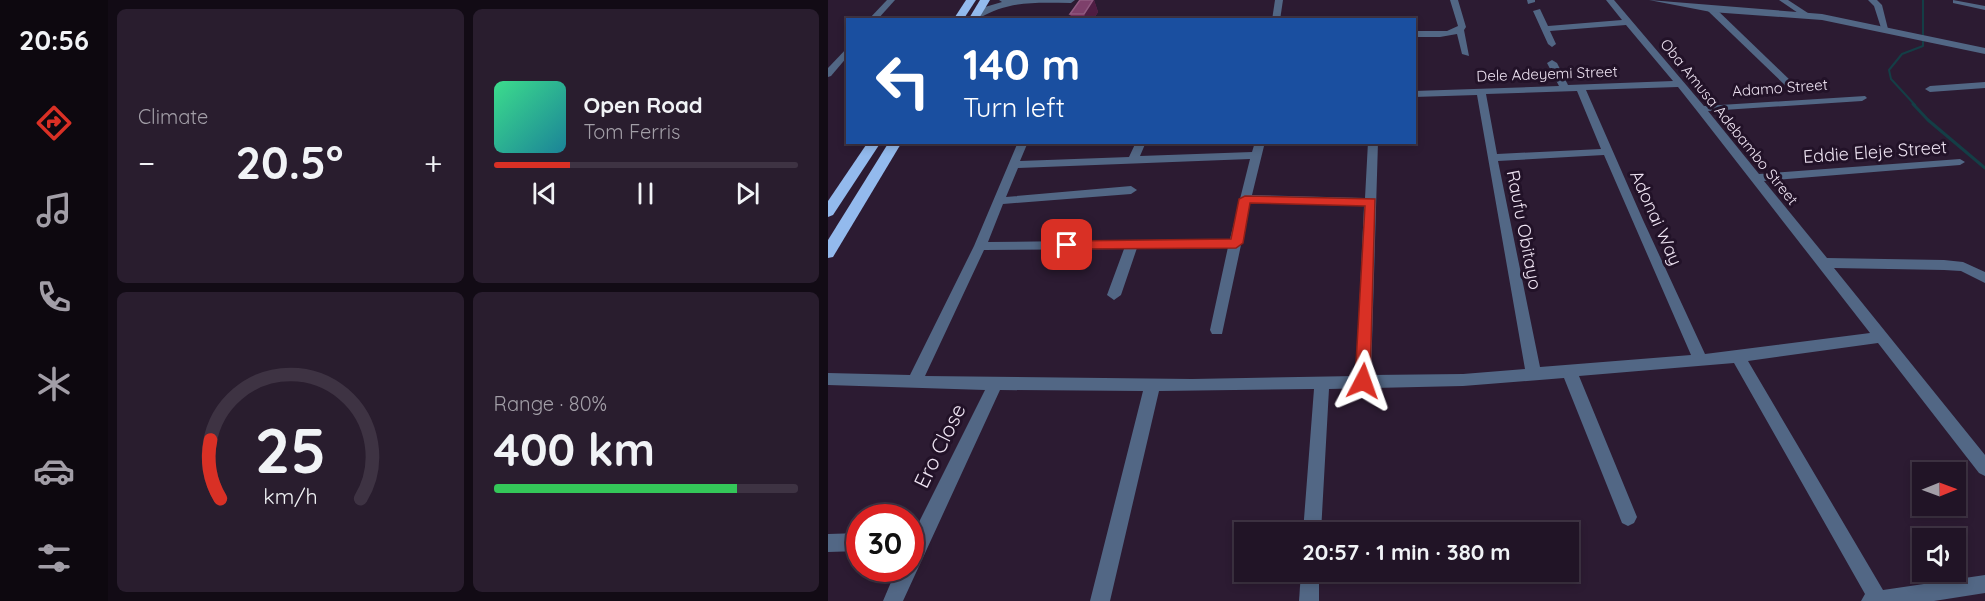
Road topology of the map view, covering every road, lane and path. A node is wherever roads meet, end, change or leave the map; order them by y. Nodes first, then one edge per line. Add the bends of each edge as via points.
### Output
1 (891, 0) edge
2 (971, 0) edge
3 (985, 0) edge
4 (1003, 0) edge
5 (1071, 0) edge
6 (1279, 0) edge
7 (1454, 0) edge
8 (1610, 0) edge
9 (1653, 0) edge
10 (1783, 0) edge
11 (1872, 0) edge
12 (1017, 1) edge
13 (1956, 1) edge
14 (1985, 8) edge
15 (1711, 9) junction
16 (1536, 11) dead end
17 (1807, 15) junction
18 (874, 18) edge
19 (959, 18) edge
20 (974, 18) edge
21 (1276, 18) edge
22 (1628, 22) junction
23 (1546, 29) junction
24 (1886, 31) junction
25 (1456, 32) junction
26 (1416, 34) edge
27 (1552, 44) dead end
28 (1985, 51) edge
29 (846, 52) edge
30 (1466, 54) dead end
31 (1552, 63) dead end
32 (828, 74) edge
33 (1680, 84) junction
34 (1985, 85) edge
35 (1791, 86) dead end
36 (1565, 89) junction
37 (1581, 89) junction
38 (1930, 89) dead end
39 (1481, 91) junction
40 (1416, 94) edge
41 (1862, 98) dead end
42 (1701, 109) junction
43 (874, 144) edge
44 (895, 144) edge
45 (1022, 144) edge
46 (1140, 144) edge
47 (1373, 144) edge
48 (1259, 149) edge
49 (1608, 152) junction
50 (1492, 158) junction
51 (1134, 159) junction
52 (1960, 162) dead end
53 (1013, 165) junction
54 (1756, 178) junction
55 (1131, 190) dead end
56 (1245, 199) junction
57 (998, 201) junction
58 (1371, 202) junction
59 (828, 213) edge
60 (1236, 243) junction
61 (1132, 244) junction
62 (980, 246) junction
63 (828, 253) edge
64 (1824, 263) junction
65 (1985, 278) edge
66 (1114, 295) dead end
67 (1216, 330) dead end
68 (1881, 337) junction
69 (1738, 357) junction
70 (1701, 360) junction
71 (1570, 373) junction
72 (1534, 375) junction
73 (828, 379) edge
74 (1363, 381) junction
75 (914, 382) junction
76 (1154, 383) junction
77 (1322, 383) junction
78 (995, 384) junction
79 (1985, 468) edge
80 (1628, 517) dead end
81 (1313, 522) edge
82 (924, 523) edge
83 (846, 542) edge
84 (828, 543) edge
85 (901, 582) edge
86 (1310, 582) edge
87 (1985, 584) edge
88 (892, 601) edge
89 (1100, 601) edge
90 (1309, 601) edge
91 (1876, 601) edge

1 - 18 street
2 - 19 highway
3 - 20 highway
4 - 12 street
5 - 12 street
6 - 21 street
7 - 25 street via 1462,27
8 - 22 street, Oba Amusa Adebambo Street
9 - 15 street
10 - 17 street
11 - 24 street via 1878,5
12 - 20 street via 996,6
13 - 14 street
15 - 17 street
15 - 35 street
16 - 23 street
17 - 24 street
22 - 23 street
22 - 33 street, Oba Amusa Adebambo Street
23 - 27 street
24 - 28 street
25 - 26 street
25 - 30 street
29 - 32 street
31 - 36 street
33 - 37 street, Dele Adeyemi Street
33 - 42 street, Oba Amusa Adebambo Street
34 - 38 street
36 - 37 street, Dele Adeyemi Street
36 - 39 street, Dele Adeyemi Street
37 - 49 street, Adonai Way
39 - 40 street, Dele Adeyemi Street
39 - 50 street, Raufu Obitayo
41 - 42 street, Adamo Street
42 - 54 street, Oba Amusa Adebambo Street
43 - 59 highway
44 - 63 highway
45 - 53 street
46 - 51 street
47 - 58 street
48 - 51 street
48 - 56 street
49 - 50 street
49 - 70 street, Adonai Way
50 - 72 street, Raufu Obitayo
51 - 53 street
52 - 54 street, Eddie Eleje Street
53 - 57 street
54 - 64 street, Oba Amusa Adebambo Street
55 - 57 street
56 - 58 street
56 - 60 street
57 - 62 street
58 - 74 street
60 - 61 street
60 - 67 street
61 - 62 street
61 - 66 street
62 - 75 street
64 - 65 street via 1944,265 1963,267
64 - 68 street, Oba Amusa Adebambo Street
68 - 69 street
68 - 79 street, Oba Amusa Adebambo Street
69 - 70 street
69 - 91 street
70 - 71 street
71 - 72 street
71 - 80 street
72 - 74 street
73 - 75 street
74 - 77 street
75 - 78 street
76 - 77 street
76 - 78 street
76 - 89 street
77 - 81 street
78 - 82 street, Ero Close
83 - 84 street
85 - 88 street
86 - 90 street
87 - 91 street

